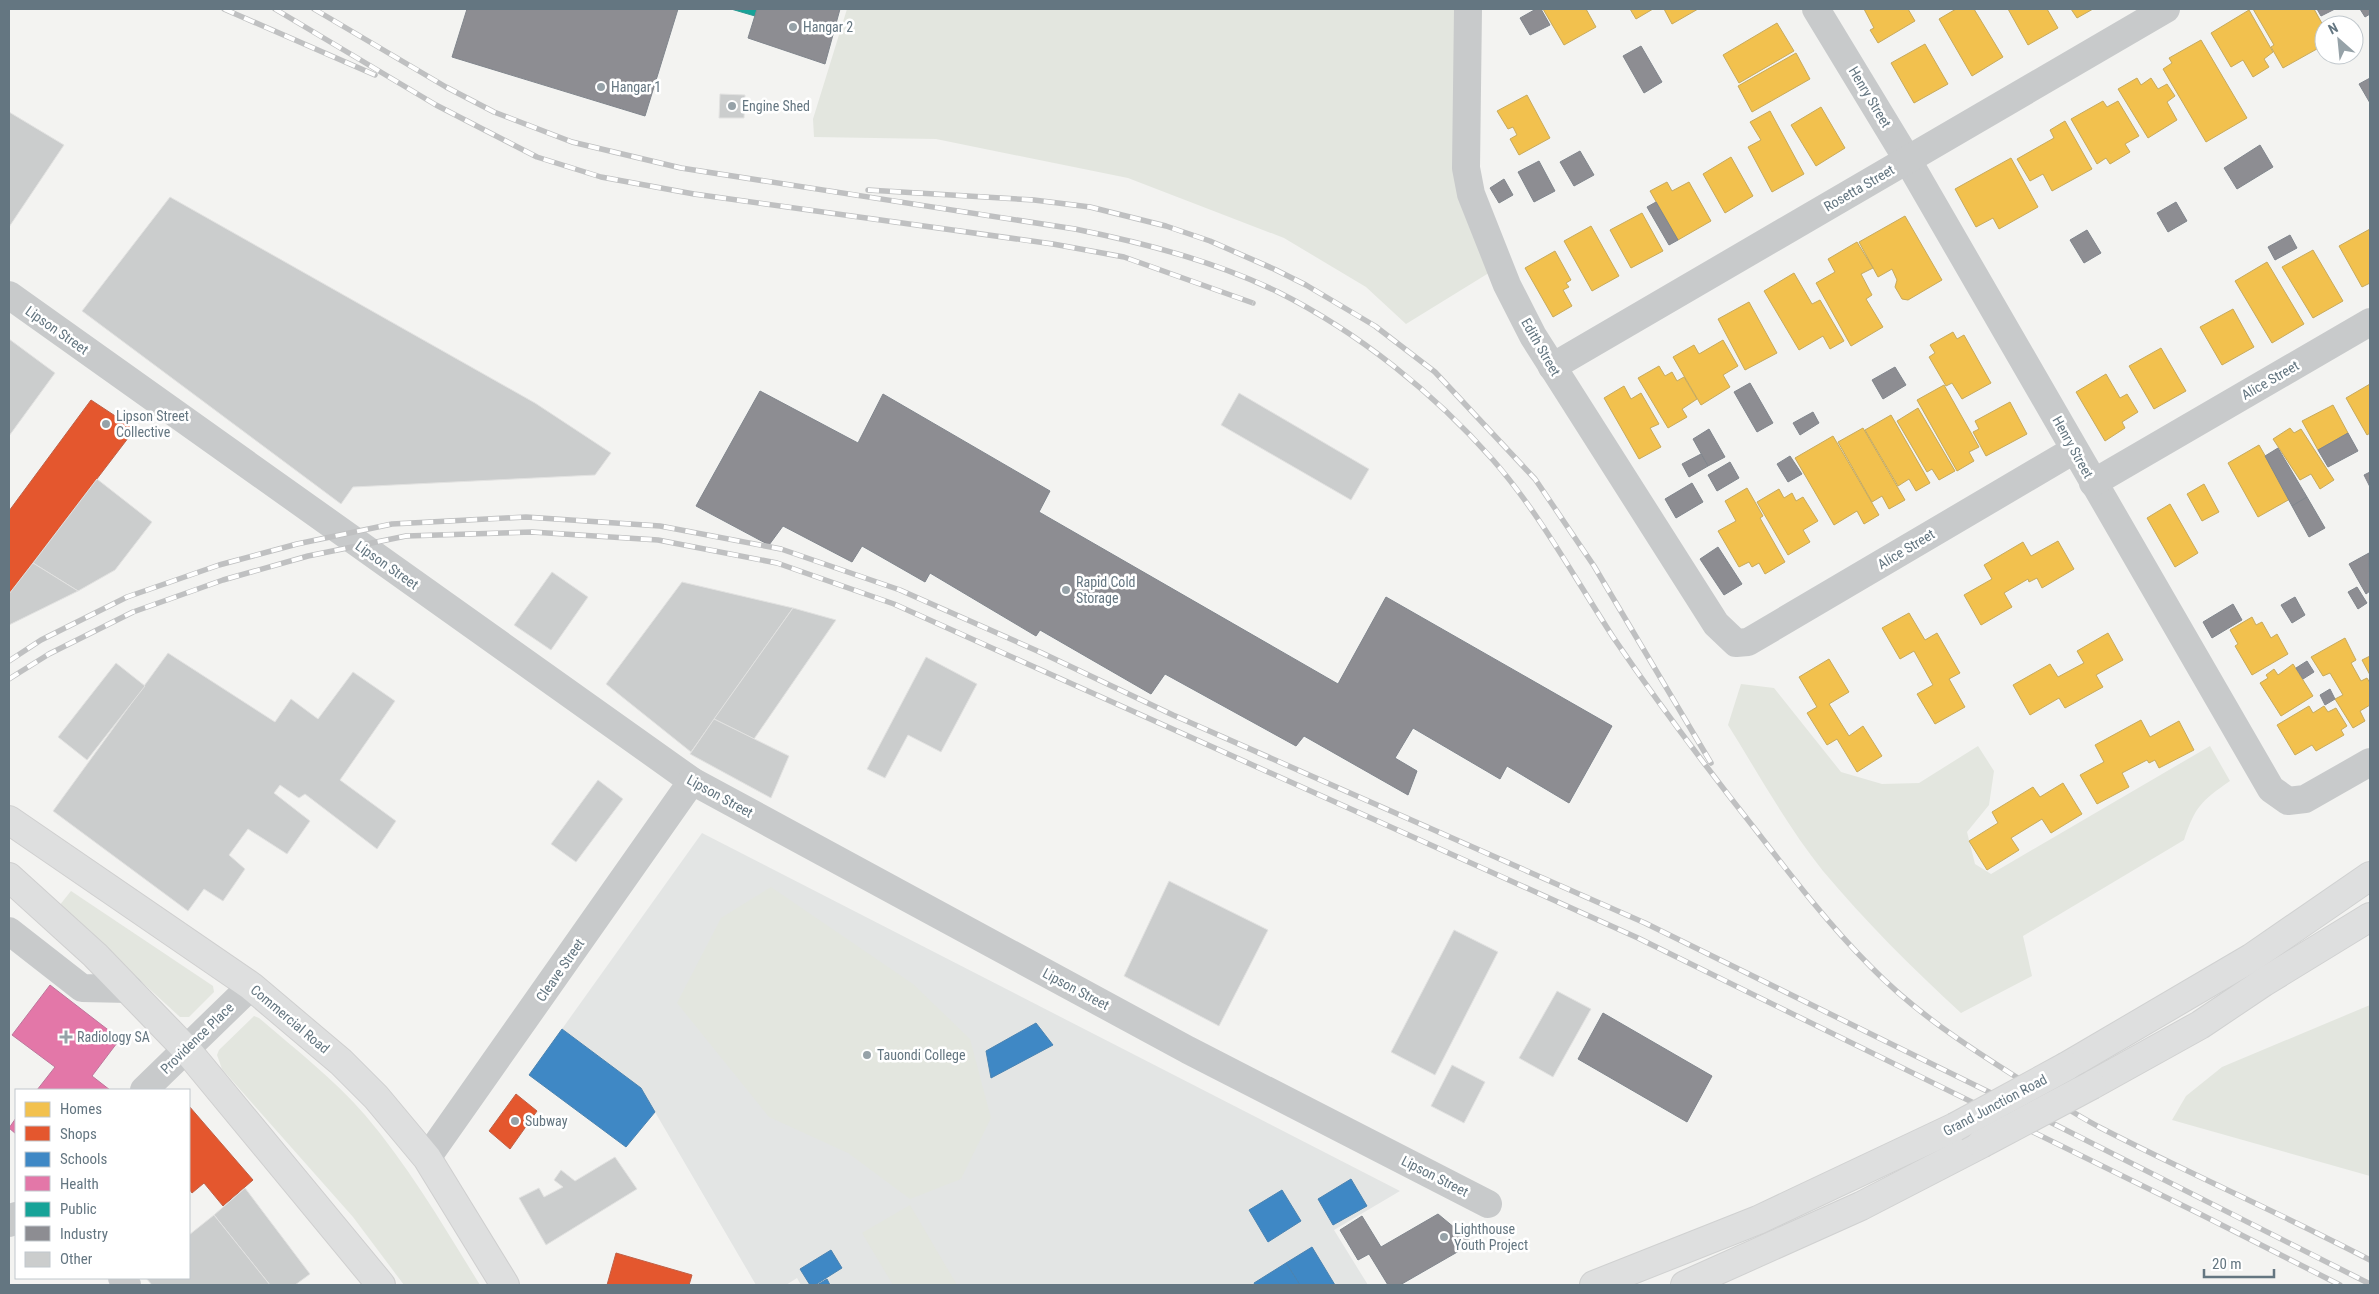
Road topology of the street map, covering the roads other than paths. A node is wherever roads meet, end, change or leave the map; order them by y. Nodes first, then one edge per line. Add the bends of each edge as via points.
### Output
1 (1468, 9) edge
2 (1816, 9) edge
3 (2166, 9) edge
4 (1907, 159) junction
5 (9, 295) edge
6 (2370, 322) edge
7 (1552, 367) junction
8 (2074, 450) junction
9 (2093, 483) junction
10 (1736, 643) joint
11 (2370, 762) edge
12 (692, 781) junction
13 (13, 828) edge
14 (2370, 876) edge
15 (9, 877) edge
16 (2370, 917) edge
17 (9, 931) edge
18 (251, 986) junction
19 (129, 989) junction
20 (186, 1049) junction
21 (145, 1089) edge
22 (427, 1158) junction
23 (1488, 1204) dead end
24 (382, 1285) edge
25 (505, 1285) edge
26 (1594, 1285) edge
27 (1684, 1285) edge

1 - 7 street, Edith Street via 1466,168 1471,194 1507,286
2 - 4 street, Henry Street
3 - 4 street, Rosetta Street
4 - 7 street, Rosetta Street
4 - 8 street, Henry Street
5 - 12 street, Lipson Street
6 - 9 street, Alice Street
7 - 10 street, Edith Street via 1716,624
8 - 9 street, Henry Street
8 - 10 street, Alice Street via 1748,642
9 - 11 street, Henry Street via 2271,789 2288,801 2305,800
12 - 22 street, Cleave Street
12 - 23 street, Lipson Street via 1188,1050
13 - 18 main road, Commercial Road
14 - 26 main road, Grand Junction Road, bridge via 2250,958 2067,1066 1955,1127 1766,1216
15 - 19 main road
16 - 27 main road, Grand Junction Road, bridge via 2200,1026 1981,1144 1861,1206
17 - 19 street via 82,988
18 - 20 street, Providence Place
18 - 22 main road, Commercial Road via 341,1062 376,1097
19 - 20 main road
20 - 21 street, Providence Place
20 - 24 main road
22 - 25 main road, Commercial Road

